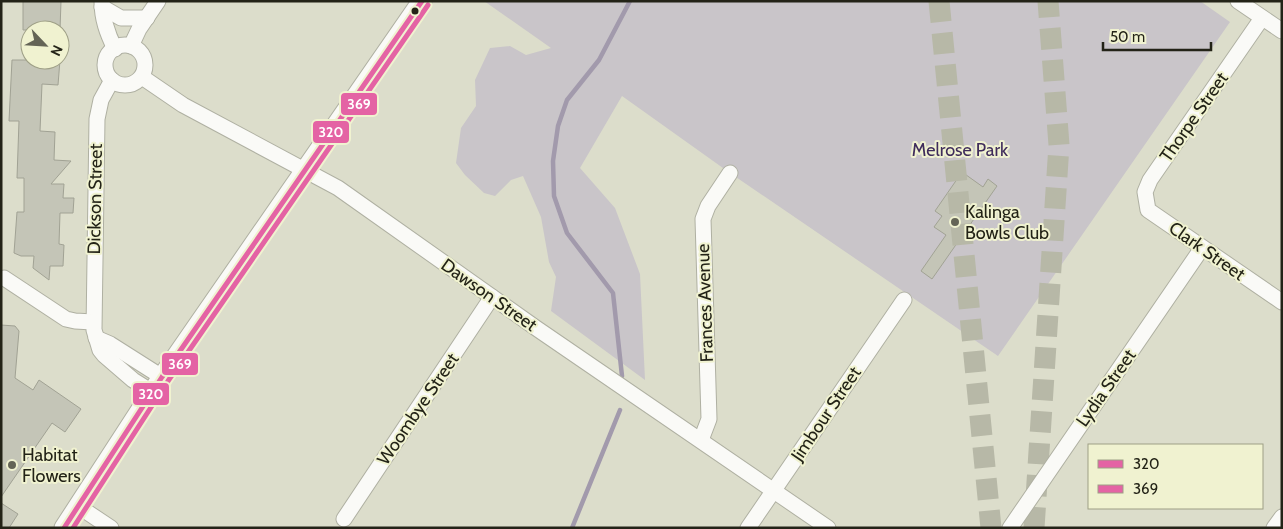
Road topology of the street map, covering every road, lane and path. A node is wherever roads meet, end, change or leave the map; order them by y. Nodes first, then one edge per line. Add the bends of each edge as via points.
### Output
1 (158, 1) edge
2 (422, 1) edge
3 (1238, 1) edge
4 (102, 4) edge
5 (146, 18) junction
6 (1262, 18) junction
7 (1282, 32) edge
8 (131, 46) junction
9 (115, 49) junction
10 (142, 77) junction
11 (112, 80) junction
12 (306, 170) junction
13 (730, 174) dead end
14 (1145, 192) joint
15 (1202, 248) junction
16 (4, 278) dead end
17 (492, 297) junction
18 (904, 300) dead end
19 (1282, 302) edge
20 (93, 322) junction
21 (157, 385) junction
22 (701, 440) junction
23 (773, 490) junction
24 (78, 506) junction
25 (344, 520) dead end
26 (64, 528) edge
27 (111, 528) edge
28 (748, 528) edge
29 (828, 528) edge
30 (1010, 528) edge

1 - 5 street
2 - 12 main road
3 - 6 street
4 - 5 street via 120,18
4 - 9 street via 105,27
5 - 8 street
6 - 7 street
6 - 14 street, Thorpe Street via 1150,180
8 - 9 street
8 - 10 street via 144,59
9 - 11 street via 106,64
10 - 11 street via 124,85
10 - 12 street, Dawson Street via 189,109
11 - 20 street, Dickson Street via 101,100 97,119
12 - 17 street, Dawson Street via 338,188
12 - 21 main road
13 - 22 street, Frances Avenue via 704,212 702,226 708,420
14 - 15 street, Clark Street via 1148,210
15 - 19 street, Clark Street
15 - 30 street, Lydia Street
16 - 20 street via 66,319
17 - 22 street, Dawson Street
17 - 25 street, Woombye Street
18 - 23 street, Jimbour Street
20 - 21 street, Dickson Street via 96,338 110,344
21 - 24 main road
22 - 23 street, Dawson Street
23 - 28 street, Jimbour Street
23 - 29 street, Dawson Street
24 - 26 main road
24 - 27 street

